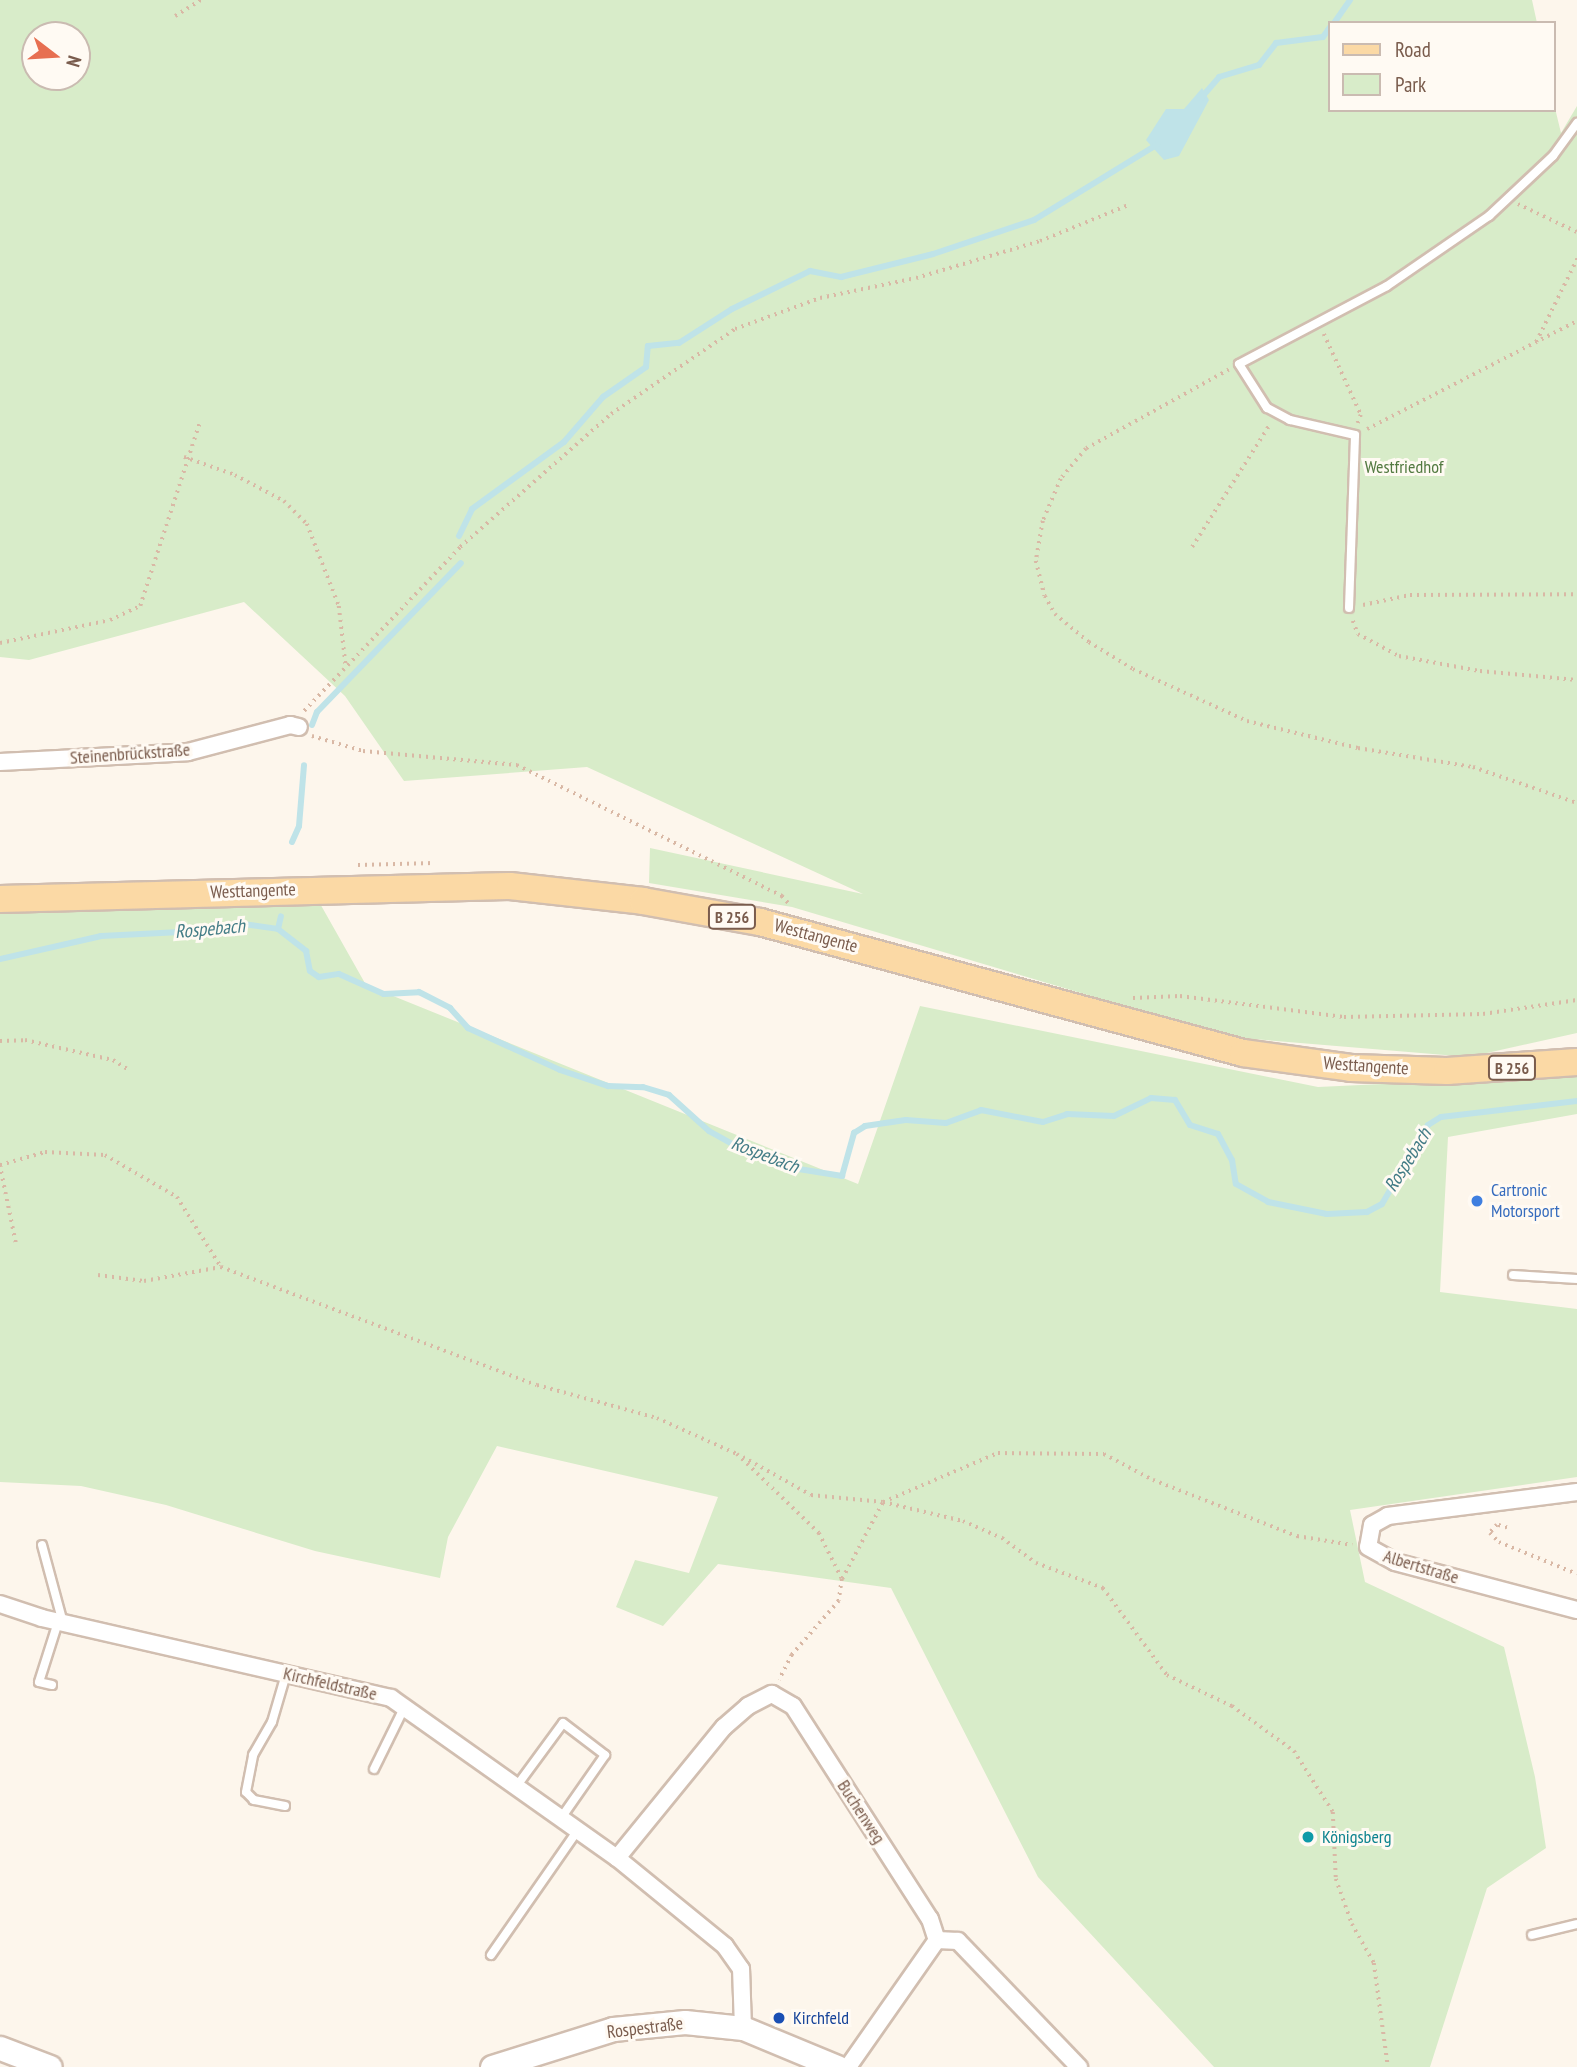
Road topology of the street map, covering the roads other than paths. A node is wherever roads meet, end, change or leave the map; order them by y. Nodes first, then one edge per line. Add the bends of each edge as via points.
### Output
1 (1577, 123) edge
2 (1349, 608) road end
3 (295, 726) road end
4 (0, 762) edge
5 (0, 899) edge
6 (1577, 1062) edge
7 (1513, 1275) dead end
8 (1577, 1279) edge
9 (1577, 1492) edge
10 (42, 1545) dead end
11 (0, 1604) edge
12 (1577, 1610) edge
13 (60, 1622) junction
14 (286, 1674) junction
15 (52, 1685) dead end
16 (404, 1708) junction
17 (374, 1769) dead end
18 (516, 1787) junction
19 (285, 1806) dead end
20 (561, 1818) junction
21 (578, 1830) junction
22 (617, 1858) junction
23 (1577, 1924) edge
24 (1532, 1936) dead end
25 (937, 1940) junction
26 (491, 1955) dead end
27 (743, 2028) junction
28 (0, 2048) edge
29 (826, 2064) edge
30 (50, 2067) edge
31 (492, 2067) edge
32 (848, 2067) edge
33 (1079, 2067) edge

1 - 2 lane via 1553,156 1507,199 1387,286 1239,364 1267,408 1355,435
3 - 4 street, Steinenbrückstraße via 188,752
5 - 6 main road, Westtangente / B 256 via 510,886 643,901 787,929 1106,1020 1243,1053 1352,1068 1447,1071
7 - 8 lane
9 - 12 street, Albertstraße via 1388,1516 1373,1525 1368,1547 1395,1562
10 - 13 lane
11 - 13 street, Kirchfeldstraße
13 - 14 street, Kirchfeldstraße
13 - 15 lane via 39,1682
14 - 16 street, Kirchfeldstraße via 391,1698
14 - 19 lane via 272,1722 253,1755 246,1792 254,1800
16 - 17 lane
16 - 18 street, Kirchfeldstraße
18 - 20 street, Kirchfeldstraße
18 - 20 lane via 563,1723 605,1755
20 - 21 street, Kirchfeldstraße
21 - 22 street, Kirchfeldstraße
21 - 26 lane
22 - 25 street, Buchenweg via 724,1727 748,1706 772,1694 793,1706 930,1919
22 - 27 street, Kirchfeldstraße via 725,1945 741,1969
23 - 24 lane
25 - 32 street
25 - 33 street via 958,1941
27 - 29 street, Rospestraße
27 - 31 street, Rospestraße via 685,2022 613,2028
28 - 30 street

